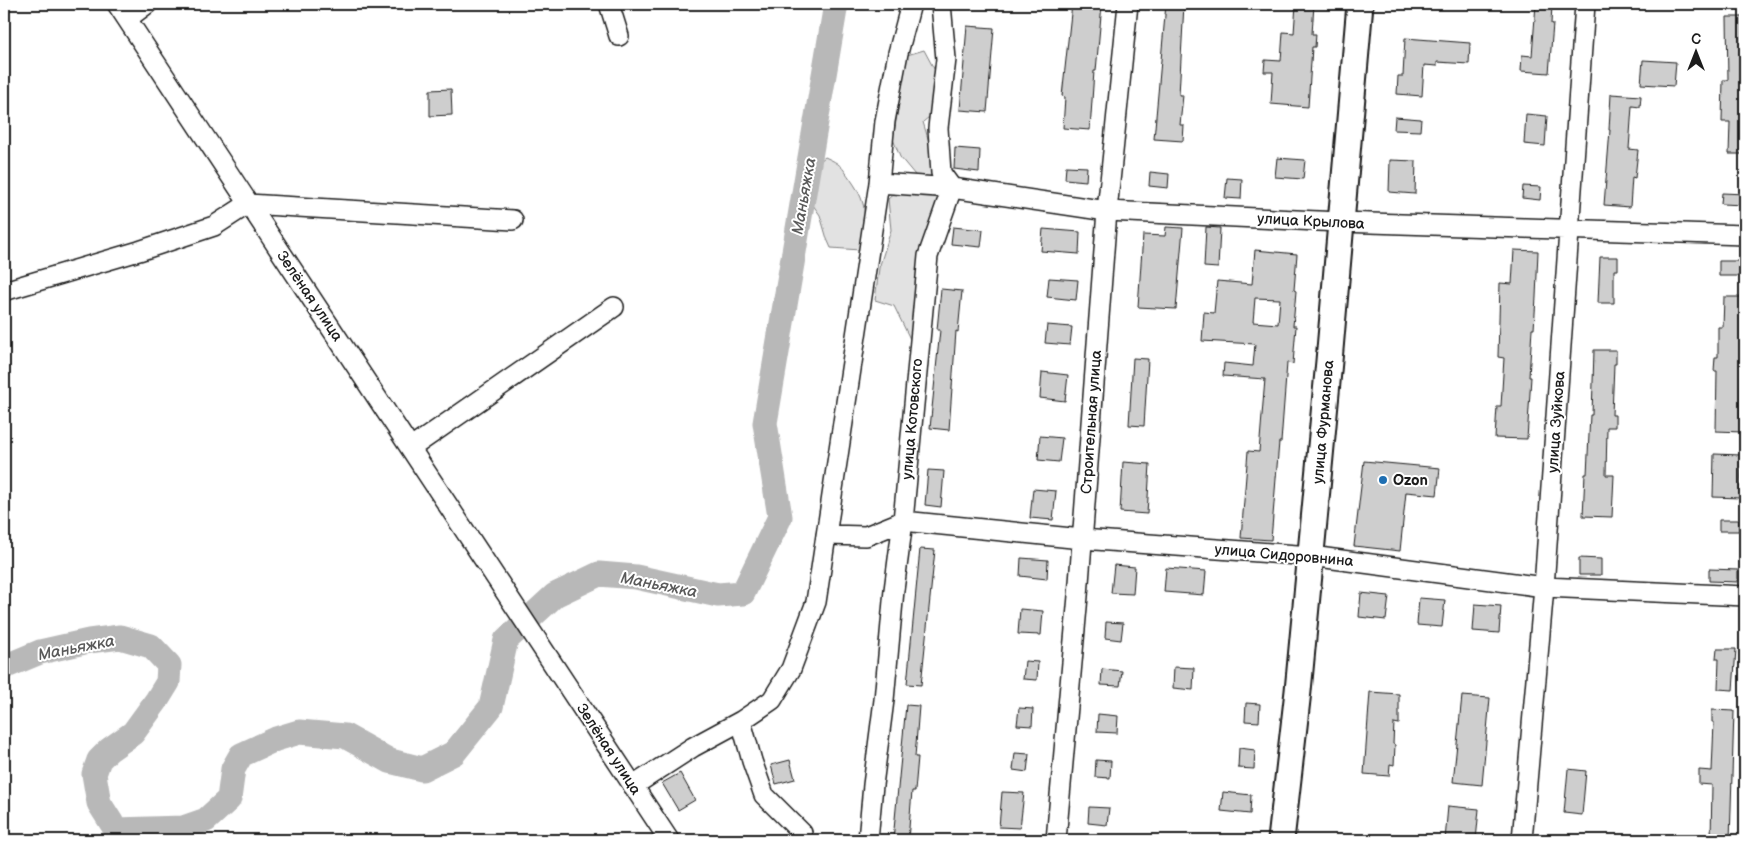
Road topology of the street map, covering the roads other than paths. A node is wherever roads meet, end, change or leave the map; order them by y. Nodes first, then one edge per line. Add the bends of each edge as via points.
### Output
1 (147, 4) edge
2 (609, 4) edge
3 (911, 4) edge
4 (941, 4) edge
5 (1128, 4) edge
6 (1360, 4) edge
7 (1585, 4) edge
8 (122, 11) edge
9 (619, 36) dead end
10 (879, 183) junction
11 (952, 188) junction
12 (248, 204) junction
13 (1107, 210) junction
14 (513, 220) dead end
15 (1340, 222) junction
16 (1568, 230) junction
17 (1745, 235) edge
18 (4, 291) edge
19 (614, 307) dead end
20 (411, 448) junction
21 (903, 521) junction
22 (826, 535) junction
23 (1082, 539) junction
24 (1311, 556) junction
25 (1544, 586) junction
26 (1745, 596) edge
27 (741, 721) junction
28 (633, 786) junction
29 (669, 840) edge
30 (802, 840) edge
31 (868, 840) edge
32 (1056, 840) edge
33 (1281, 840) edge
34 (1522, 840) edge

1 - 8 street
2 - 9 street
3 - 10 street via 885,121
4 - 11 street via 946,59 938,128 941,173
5 - 13 street, Строительная улица
6 - 15 main road, улица Фурманова
7 - 16 street, улица Зуйкова
8 - 12 street, Зелёная улица
10 - 11 street, улица Крылова
10 - 22 street
11 - 13 street, улица Крылова
11 - 21 street, улица Котовского via 928,256
12 - 14 street
12 - 18 street via 214,226
12 - 20 street, Зелёная улица
13 - 15 street, улица Крылова
13 - 23 street, Строительная улица
15 - 16 street, улица Крылова
15 - 24 main road, улица Фурманова
16 - 17 street, улица Крылова
16 - 25 street, улица Зуйкова
19 - 20 street
20 - 28 street, Зелёная улица
21 - 22 street, улица Сидоровнина via 866,536
21 - 23 street, улица Сидоровнина
21 - 31 street, улица Котовского
22 - 27 street via 816,602 791,669 772,700
23 - 24 street, улица Сидоровнина
23 - 32 street, Строительная улица
24 - 25 street, улица Сидоровнина
24 - 33 main road, улица Фурманова
25 - 26 street, улица Сидоровнина
25 - 34 street, улица Зуйкова
27 - 28 street
27 - 30 street via 764,795 802,833
28 - 29 street, Зелёная улица

